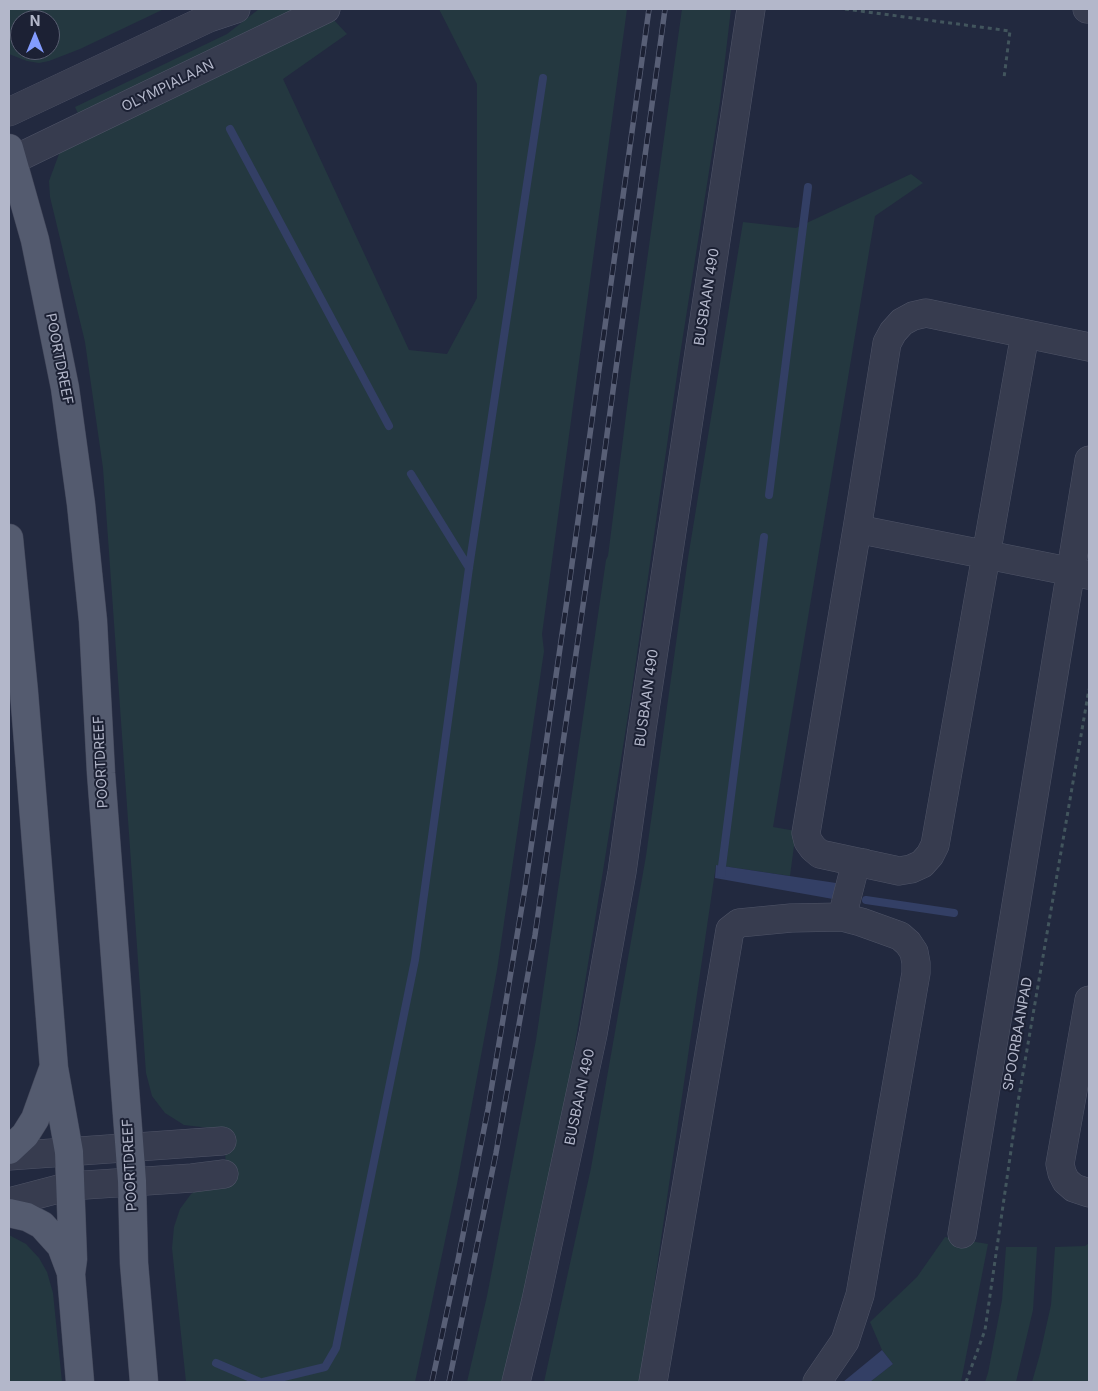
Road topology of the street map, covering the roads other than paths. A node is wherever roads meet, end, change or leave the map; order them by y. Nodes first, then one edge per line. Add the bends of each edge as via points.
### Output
1 (236, 9) edge
2 (326, 9) edge
3 (751, 9) edge
4 (9, 112) edge
5 (10, 157) edge
6 (1025, 334) junction
7 (1089, 347) edge
8 (1089, 460) edge
9 (857, 529) junction
10 (9, 538) edge
11 (986, 555) junction
12 (1080, 574) edge
13 (864, 863) junction
14 (842, 918) junction
15 (1089, 1000) edge
16 (54, 1068) junction
17 (222, 1141) dead end
18 (130, 1148) junction
19 (9, 1150) edge
20 (69, 1152) junction
21 (9, 1156) edge
22 (224, 1174) dead end
23 (132, 1181) junction
24 (70, 1186) junction
25 (1089, 1192) edge
26 (9, 1202) edge
27 (9, 1213) edge
28 (962, 1234) dead end
29 (72, 1274) junction
30 (80, 1382) edge
31 (144, 1382) edge
32 (516, 1382) edge
33 (653, 1382) edge
34 (817, 1382) edge

1 - 4 street via 209,18
2 - 5 street, OLYMPIALAAN
3 - 32 street, BUSBAAN 490 via 621,882 593,1034
5 - 18 main road, POORTDREEF via 35,240 66,388 81,504 93,621 101,773
6 - 7 street
6 - 9 street via 926,313 902,322 892,332 887,344
6 - 11 street
8 - 12 street
9 - 11 street
9 - 13 street via 806,833 808,841 820,854
10 - 16 main road
11 - 12 street
11 - 13 street via 935,845 930,856 911,869 899,871
12 - 28 street
13 - 14 street via 854,870
14 - 33 street via 740,923 730,930
14 - 34 street via 900,936 914,952 916,968 860,1295 845,1341
15 - 25 street via 1060,1164 1066,1181 1074,1188
16 - 19 main road via 35,1119 25,1135
16 - 20 main road
17 - 18 street
18 - 20 street
18 - 23 main road, POORTDREEF
20 - 21 street
20 - 24 main road
22 - 23 street
23 - 24 street
23 - 31 main road, POORTDREEF via 134,1263
24 - 26 street
24 - 29 main road
27 - 29 main road via 27,1216 42,1225 61,1246
29 - 30 main road

